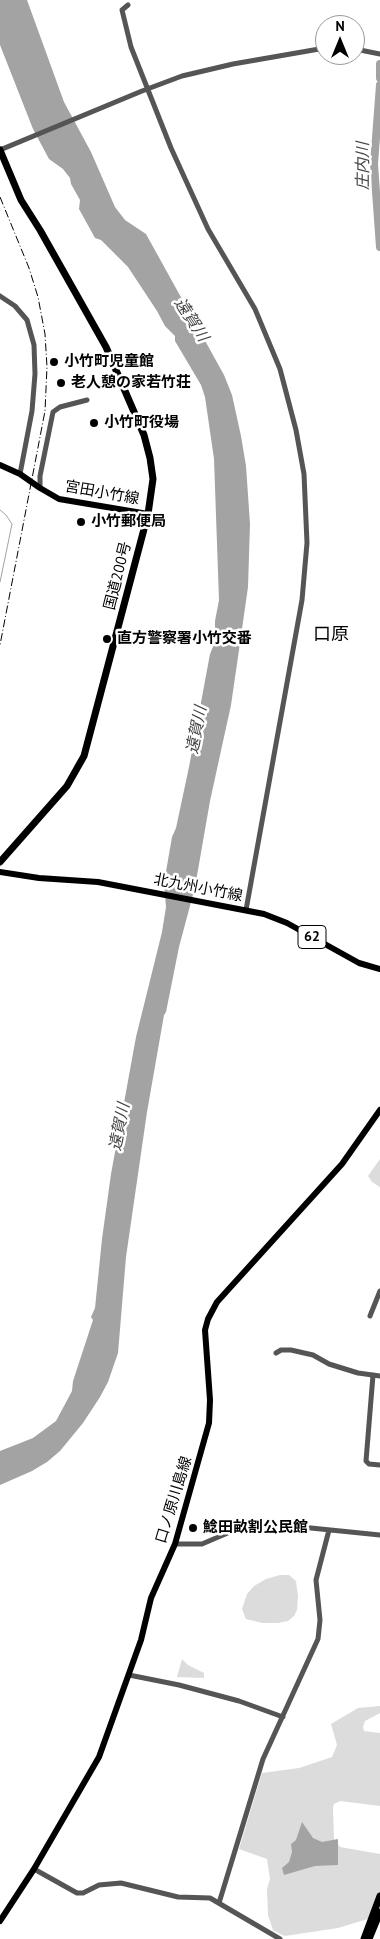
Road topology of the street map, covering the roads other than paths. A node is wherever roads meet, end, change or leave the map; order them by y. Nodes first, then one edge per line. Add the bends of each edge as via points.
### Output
1 (128, 5) dead end
2 (315, 50) edge
3 (365, 51) edge
4 (380, 54) edge
5 (148, 89) junction
6 (2, 149) edge
7 (0, 296) edge
8 (87, 400) dead end
9 (0, 465) edge
10 (20, 474) junction
11 (40, 488) junction
12 (148, 514) junction
13 (0, 862) edge
14 (0, 872) edge
15 (244, 909) junction
16 (380, 969) edge
17 (380, 1110) edge
18 (380, 1291) edge
19 (370, 1316) dead end
20 (276, 1353) dead end
21 (373, 1375) junction
22 (380, 1376) edge
23 (380, 1465) edge
24 (330, 1530) junction
25 (380, 1535) edge
26 (176, 1544) junction
27 (129, 1675) junction
28 (283, 1716) junction
29 (34, 1869) junction
30 (380, 1896) edge
31 (219, 1903) junction
32 (380, 1912) edge
33 (0, 1921) edge
34 (280, 1939) edge
35 (364, 1939) edge
36 (370, 1939) edge

1 - 5 street via 122,10 131,47
2 - 5 street via 214,68
3 - 4 street
5 - 6 street
5 - 15 street via 198,210 251,303 271,346 296,430 304,474 307,536 302,600
6 - 12 highway, 国道200号 via 21,200 106,347 140,426 152,468
7 - 10 street via 27,320 34,345 33,404
8 - 11 street via 53,412
9 - 10 main road, 宮田小竹線
10 - 11 main road, 宮田小竹線
11 - 12 main road, 宮田小竹線 via 67,501
12 - 13 highway, 国道200号 via 84,756 67,786
14 - 15 main road, 北九州小竹線 / 62 via 89,880
15 - 16 main road, 北九州小竹線 / 62 via 287,923 354,960
17 - 26 main road, 口ノ原川島線 via 342,1164 220,1299 208,1319 205,1330 210,1400 208,1423
18 - 19 street
20 - 21 street via 291,1350
21 - 22 street
21 - 23 street via 366,1461
24 - 25 street
24 - 26 street via 301,1527 243,1529 202,1544
24 - 28 street via 316,1580 320,1620 318,1639
26 - 27 main road, 口ノ原川島線 via 151,1598
27 - 28 street via 179,1684
27 - 29 main road, 口ノ原川島線 via 97,1762
28 - 31 street via 263,1759
29 - 31 street via 77,1893 99,1885 122,1884
29 - 33 main road, 口ノ原川島線
30 - 35 highway
31 - 34 street
32 - 36 highway

